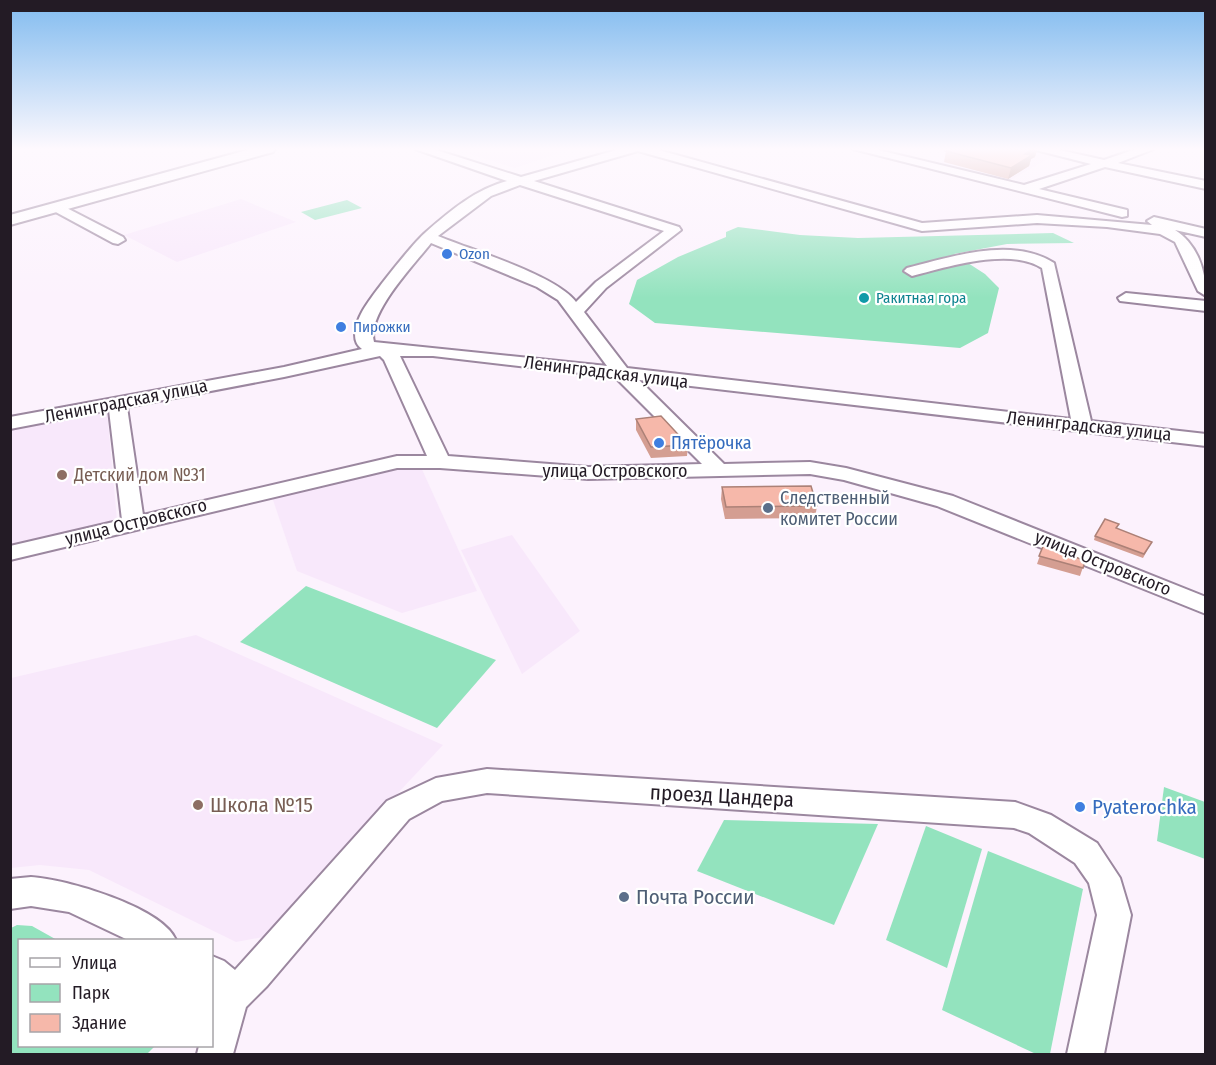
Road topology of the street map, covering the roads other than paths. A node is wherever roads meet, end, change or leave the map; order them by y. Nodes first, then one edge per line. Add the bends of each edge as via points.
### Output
1 (87, 199) edge
2 (478, 199) edge
3 (576, 199) edge
4 (820, 199) edge
5 (1069, 199) edge
6 (57, 207) junction
7 (1108, 209) junction
8 (10, 220) edge
9 (1169, 231) junction
10 (1206, 233) edge
11 (428, 237) junction
12 (118, 240) dead end
13 (912, 271) dead end
14 (1206, 291) edge
15 (1126, 298) dead end
16 (1206, 306) edge
17 (575, 312) junction
18 (383, 350) junction
19 (622, 374) junction
20 (117, 401) junction
21 (10, 423) edge
22 (1082, 426) junction
23 (1206, 440) edge
24 (440, 462) junction
25 (719, 470) junction
26 (133, 522) junction
27 (10, 553) edge
28 (1206, 606) edge
29 (10, 894) edge
30 (157, 939) edge
31 (220, 987) edge
32 (215, 1054) edge
33 (1086, 1054) edge

1 - 6 main road
2 - 11 street
3 - 17 street via 674,230 601,285
4 - 9 street via 922,227 1037,219
5 - 7 street
6 - 8 main road
6 - 12 street
7 - 9 street
7 - 10 street
9 - 14 street via 1181,240
11 - 17 street via 542,284 564,297
11 - 18 street via 370,312 364,340 366,345
13 - 22 street via 1002,256 1045,261
15 - 16 street
17 - 19 street
18 - 19 street, Ленинградская улица via 433,351
18 - 20 street, Ленинградская улица
18 - 24 street via 392,357
19 - 22 street, Ленинградская улица
19 - 25 street
20 - 21 street, Ленинградская улица
20 - 26 street
22 - 23 street, Ленинградская улица
24 - 25 street, улица Островского via 588,473
24 - 26 street, улица Островского via 398,462
25 - 28 street, улица Островского via 810,468 881,482 998,520
26 - 27 street, улица Островского
29 - 30 street via 31,890 61,892
31 - 32 street, проезд Цандера via 228,1013
31 - 33 street, проезд Цандера via 255,974 398,810 436,790 487,781 1015,814 1040,824 1086,853 1104,878 1114,915

